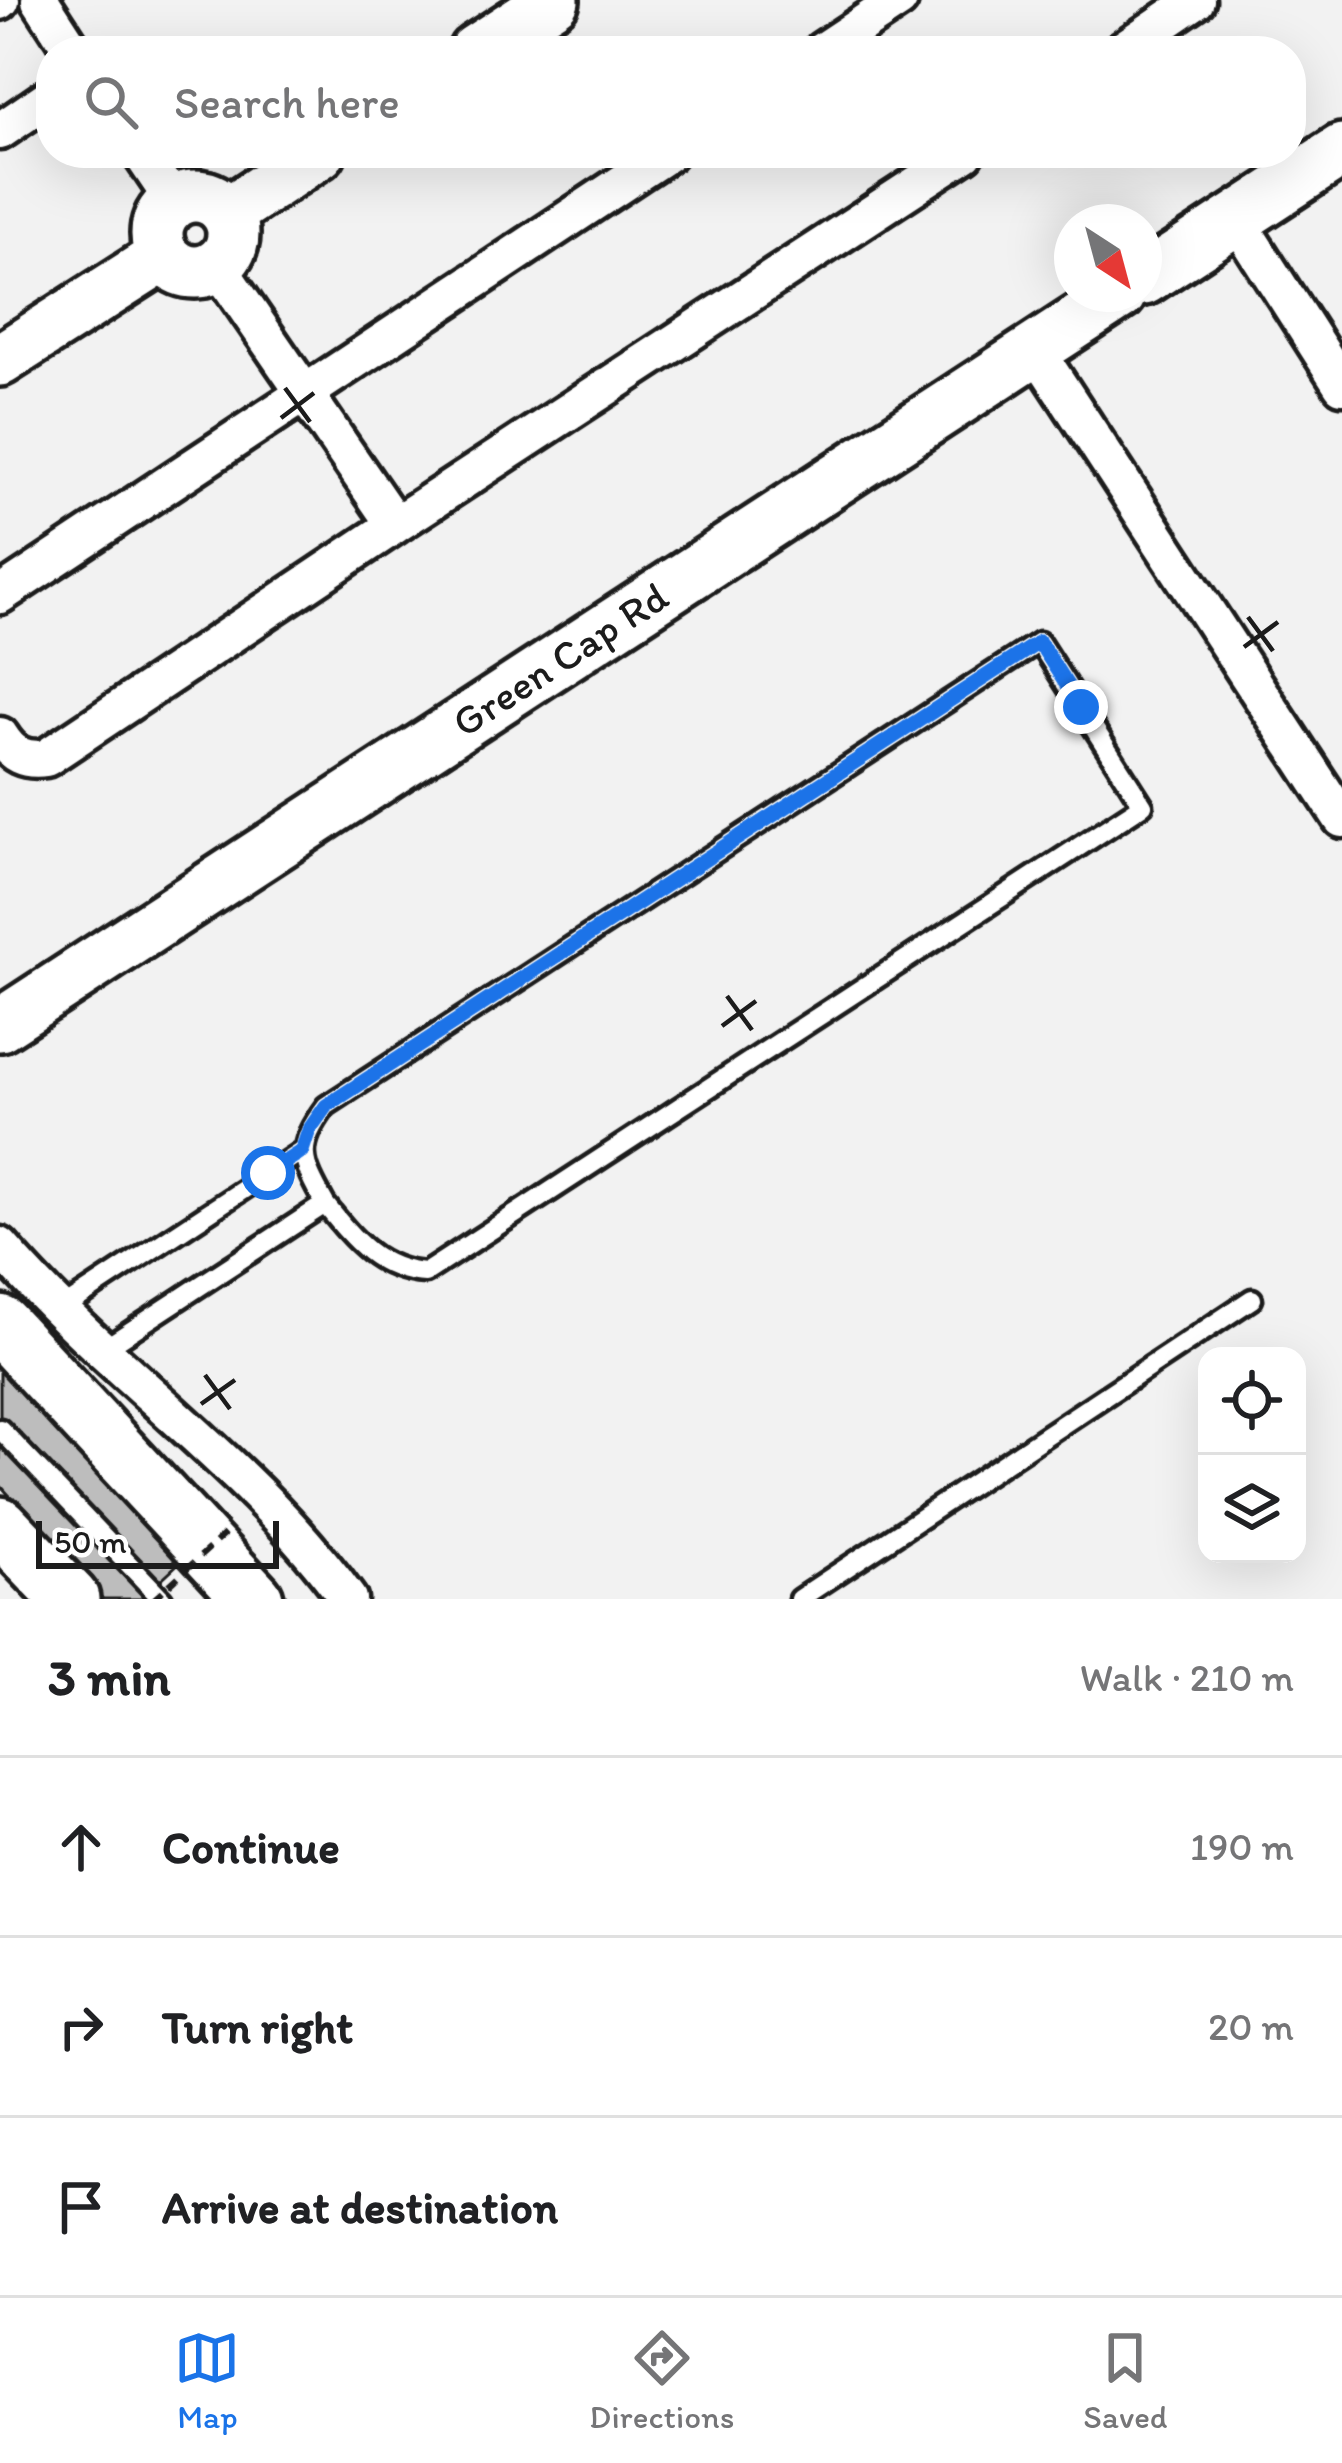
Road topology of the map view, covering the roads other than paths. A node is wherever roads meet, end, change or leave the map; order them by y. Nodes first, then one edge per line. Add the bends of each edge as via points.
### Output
1 (40, 0) edge
2 (553, 0) edge
3 (899, 0) edge
4 (1196, 0) edge
5 (63, 36) edge
6 (498, 36) edge
7 (845, 36) edge
8 (1143, 36) edge
9 (36, 106) edge
10 (0, 131) edge
11 (1342, 150) edge
12 (151, 168) edge
13 (296, 168) edge
14 (645, 168) edge
15 (941, 168) edge
16 (174, 202) junction
17 (228, 213) junction
18 (1236, 219) junction
19 (163, 256) junction
20 (218, 267) junction
21 (1162, 267) edge
22 (1092, 312) edge
23 (1035, 349) junction
24 (0, 360) edge
25 (1342, 385) edge
26 (305, 394) junction
27 (394, 525) junction
28 (0, 596) edge
29 (0, 736) edge
30 (1342, 819) edge
31 (0, 1025) edge
32 (302, 1151) junction
33 (325, 1204) junction
34 (0, 1246) edge
35 (1252, 1300) dead end
36 (60, 1310) junction
37 (0, 1325) edge
38 (102, 1350) junction
39 (0, 1429) edge
40 (0, 1526) edge
41 (70, 1599) edge
42 (158, 1599) edge
43 (254, 1599) edge
44 (348, 1599) edge
45 (799, 1599) edge

1 - 5 street
2 - 6 street
3 - 7 street
4 - 8 street
9 - 10 street
11 - 18 street
12 - 16 street
13 - 17 street
14 - 26 street
15 - 27 street
16 - 17 street via 213,199
16 - 19 street via 156,237
17 - 20 street via 235,232
18 - 21 street
18 - 25 street
19 - 20 street via 198,274
19 - 24 street
20 - 26 street
22 - 23 street, Green Cap Rd
23 - 30 street
23 - 31 street, Green Cap Rd
26 - 27 street
26 - 28 street
27 - 29 street via 46,758 27,760
32 - 33 lane
32 - 33 lane via 326,1106 1039,642 1143,805 425,1273 378,1259
32 - 36 lane
33 - 38 lane
34 - 36 street
35 - 45 lane
36 - 38 street
37 - 43 main road
38 - 44 street via 284,1518
39 - 42 lane
40 - 41 main road

